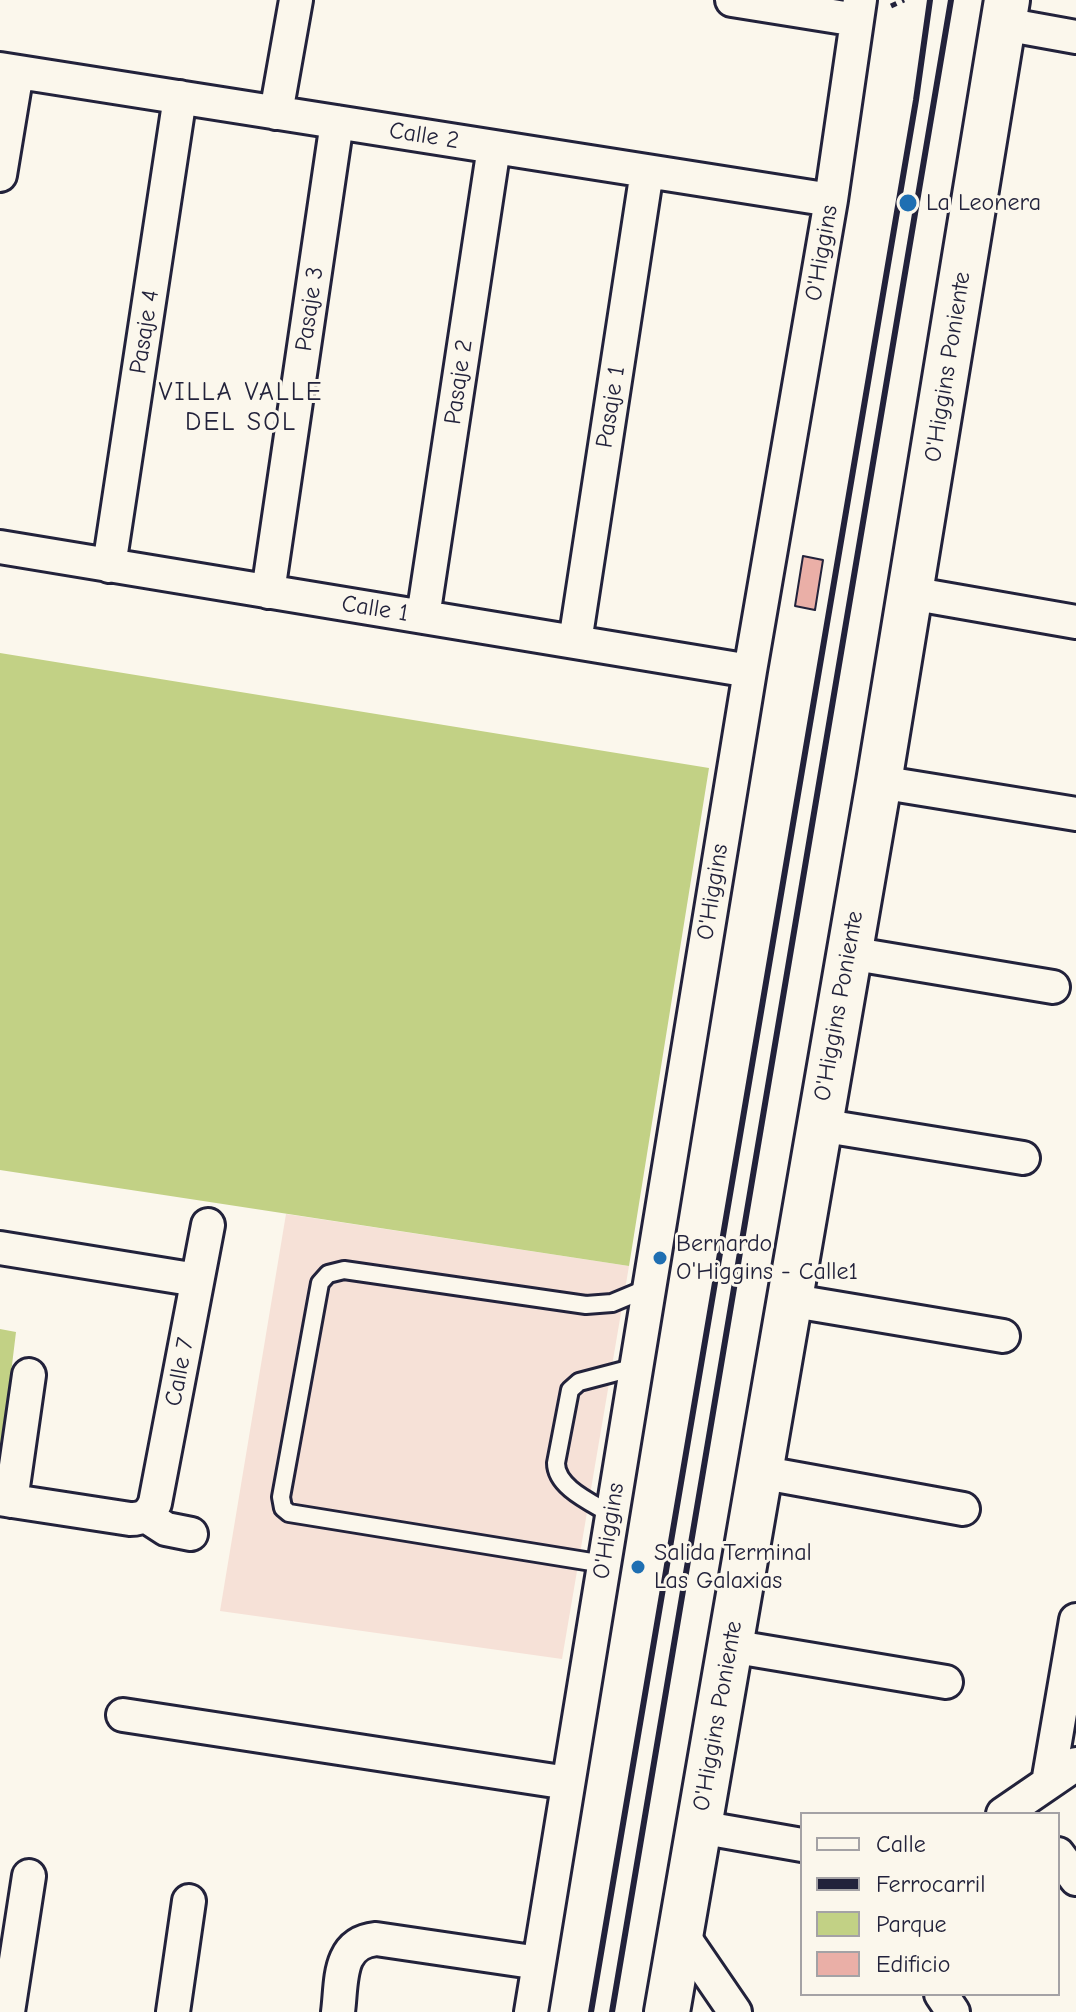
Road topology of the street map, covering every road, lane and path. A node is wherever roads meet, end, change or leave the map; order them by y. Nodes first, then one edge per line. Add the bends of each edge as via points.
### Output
1 (296, 0) edge
2 (732, 0) edge
3 (859, 10) edge
4 (1006, 12) edge
5 (1076, 37) edge
6 (8, 70) edge
7 (180, 97) junction
8 (276, 113) junction
9 (337, 122) junction
10 (494, 147) junction
11 (647, 171) junction
12 (0, 175) edge
13 (831, 200) junction
14 (0, 547) edge
15 (109, 566) junction
16 (268, 592) junction
17 (910, 593) junction
18 (423, 617) junction
19 (1076, 622) edge
20 (575, 642) junction
21 (750, 671) junction
22 (879, 782) junction
23 (1076, 814) edge
24 (849, 953) junction
25 (1053, 987) dead end
26 (819, 1125) junction
27 (1023, 1158) dead end
28 (208, 1225) dead end
29 (0, 1248) edge
30 (197, 1280) junction
31 (649, 1287) junction
32 (788, 1300) junction
33 (1003, 1336) dead end
34 (636, 1367) junction
35 (29, 1375) dead end
36 (759, 1472) junction
37 (5, 1500) edge
38 (963, 1509) dead end
39 (612, 1515) junction
40 (146, 1516) junction
41 (191, 1534) dead end
42 (604, 1564) junction
43 (1076, 1620) edge
44 (730, 1646) junction
45 (946, 1682) dead end
46 (123, 1715) dead end
47 (1076, 1764) edge
48 (568, 1783) junction
49 (1048, 1783) junction
50 (1018, 1810) edge
51 (699, 1827) junction
52 (800, 1845) edge
53 (1060, 1857) edge
54 (29, 1876) dead end
55 (1076, 1879) edge
56 (189, 1901) dead end
57 (681, 1933) junction
58 (539, 1963) junction
59 (8, 2012) edge
60 (173, 2012) edge
61 (338, 2012) edge
62 (531, 2012) edge
63 (667, 2012) edge
64 (735, 2012) edge

1 - 8 street
2 - 3 street
3 - 13 street, O'Higgins
4 - 5 street
4 - 17 street, O'Higgins Poniente
6 - 7 street, Calle 2
6 - 12 street
7 - 8 street, Calle 2
7 - 15 street, Pasaje 4
8 - 9 street, Calle 2
9 - 10 street, Calle 2
9 - 16 street, Pasaje 3
10 - 11 street, Calle 2
10 - 18 street, Pasaje 2
11 - 13 street, Calle 2
11 - 20 street, Pasaje 1
13 - 21 street, O'Higgins
14 - 15 street, Calle 1
15 - 16 street, Calle 1
16 - 18 street, Calle 1
17 - 19 street
17 - 22 street, O'Higgins Poniente
18 - 20 street, Calle 1
20 - 21 street, Calle 1
21 - 31 street, O'Higgins
22 - 23 street
22 - 24 street, O'Higgins Poniente
24 - 25 street
24 - 26 street, O'Higgins Poniente
26 - 27 street
26 - 32 street, O'Higgins Poniente
28 - 30 street, Calle 7
29 - 30 street
30 - 40 street, Calle 7 via 155,1503
31 - 34 street, O'Higgins
31 - 42 lane via 612,1303 586,1305 344,1270 328,1274 320,1283 281,1497 289,1513
32 - 33 street
32 - 36 street, O'Higgins Poniente
34 - 39 street, O'Higgins
34 - 39 lane via 579,1382 570,1390 556,1463 564,1483
35 - 37 street
36 - 38 street
36 - 44 street, O'Higgins Poniente
37 - 40 street via 130,1519
39 - 42 street, O'Higgins
40 - 41 street via 166,1529
42 - 48 street, O'Higgins
43 - 49 street
44 - 45 street
44 - 51 street, O'Higgins Poniente
46 - 48 street
47 - 49 street
48 - 58 street, O'Higgins
49 - 50 street
51 - 52 street
51 - 57 street, O'Higgins Poniente
53 - 55 street
54 - 59 street
56 - 60 street
57 - 63 street, O'Higgins Poniente
57 - 64 street
58 - 61 street via 376,1939 349,1952
58 - 62 street, O'Higgins

